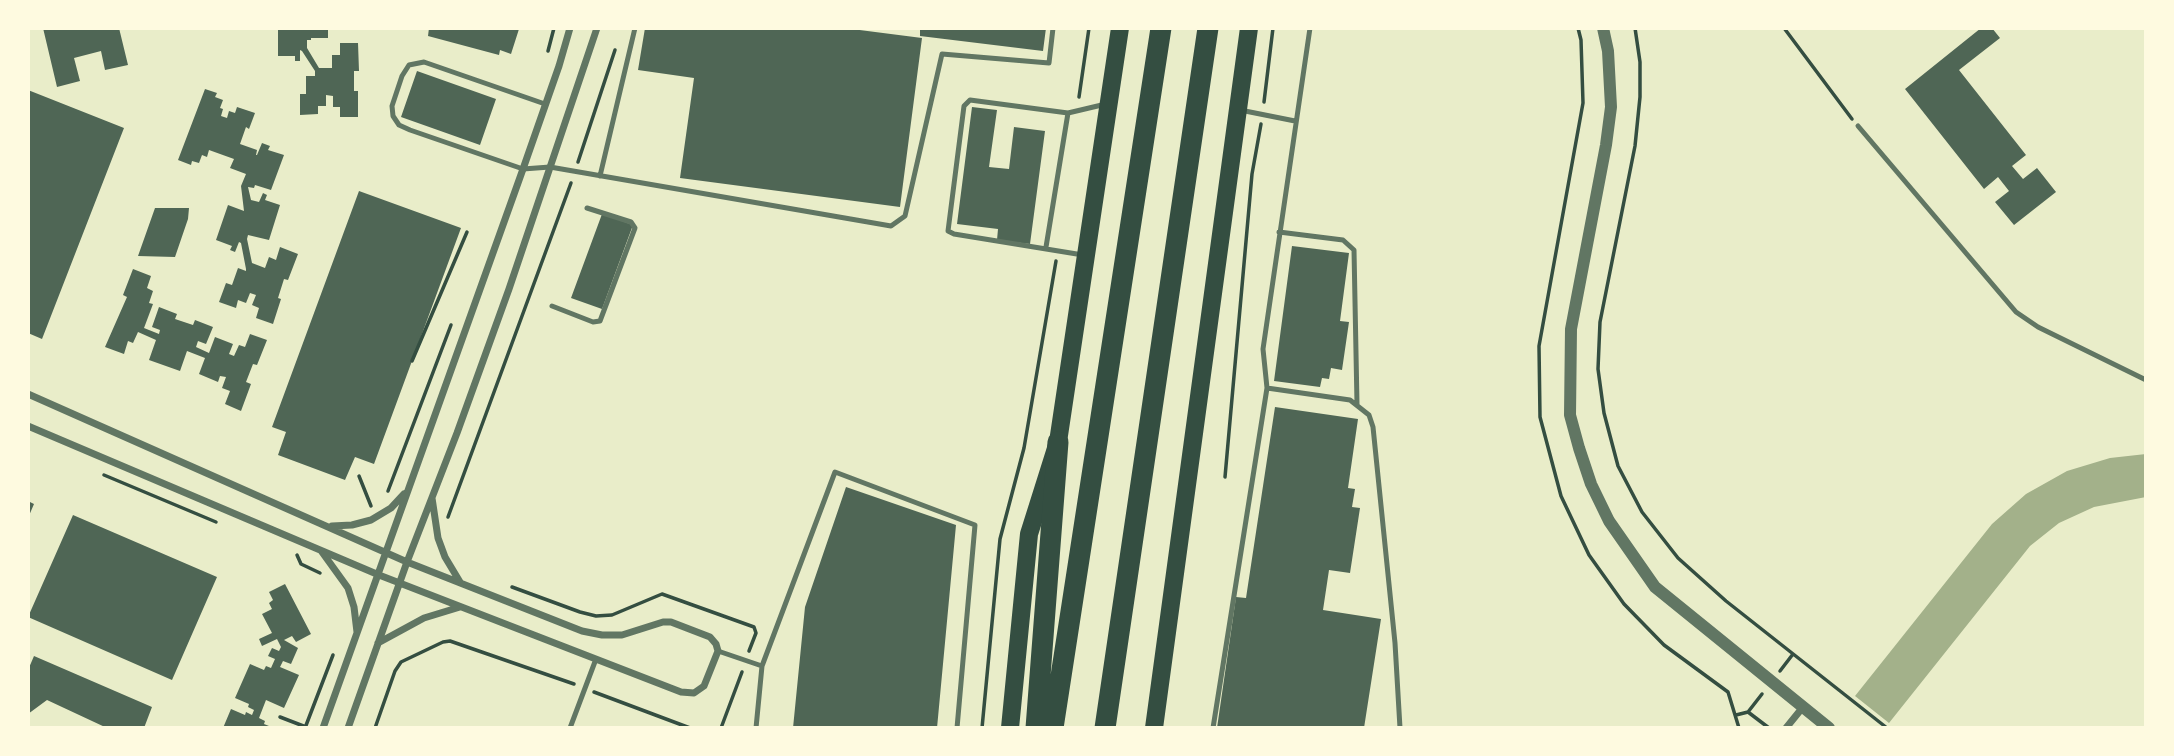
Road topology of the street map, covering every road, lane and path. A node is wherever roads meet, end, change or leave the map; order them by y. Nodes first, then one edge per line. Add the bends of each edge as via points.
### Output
1 (570, 28) edge
2 (597, 28) edge
3 (635, 28) edge
4 (1053, 28) edge
5 (1089, 28) edge
6 (1120, 28) edge
7 (1161, 28) edge
8 (1208, 28) edge
9 (1249, 28) edge
10 (1273, 28) edge
11 (1310, 28) edge
12 (1578, 28) edge
13 (1603, 28) edge
14 (1635, 28) edge
15 (1784, 28) edge
16 (618, 41) dead end
17 (1109, 103) junction
18 (545, 104) junction
19 (1238, 109) junction
20 (1077, 111) junction
21 (1068, 113) junction
22 (1263, 114) junction
23 (1295, 121) junction
24 (1858, 126) joint
25 (550, 167) junction
26 (523, 169) junction
27 (575, 171) junction
28 (600, 176) junction
29 (587, 208) dead end
30 (467, 232) dead end
31 (1279, 232) junction
32 (1046, 247) junction
33 (1058, 250) junction
34 (1087, 255) junction
35 (552, 306) dead end
36 (455, 315) dead end
37 (412, 361) dead end
38 (2146, 380) edge
39 (1267, 388) junction
40 (28, 394) edge
41 (1357, 404) junction
42 (28, 426) edge
43 (1058, 442) junction
44 (93, 470) dead end
45 (359, 476) dead end
46 (1225, 477) dead end
47 (408, 491) junction
48 (387, 494) dead end
49 (432, 497) junction
50 (379, 500) dead end
51 (371, 506) junction
52 (366, 509) dead end
53 (446, 522) dead end
54 (219, 523) dead end
55 (327, 526) junction
56 (320, 549) junction
57 (386, 552) junction
58 (296, 554) dead end
59 (407, 562) junction
60 (325, 575) dead end
61 (379, 575) junction
62 (400, 583) junction
63 (461, 583) junction
64 (502, 583) dead end
65 (461, 606) junction
66 (357, 635) junction
67 (378, 643) junction
68 (335, 649) dead end
69 (718, 650) junction
70 (596, 659) junction
71 (746, 660) junction
72 (762, 666) junction
73 (584, 688) junction
74 (1803, 708) junction
75 (1736, 715) junction
76 (280, 717) dead end
77 (306, 727) edge
78 (323, 728) edge
79 (348, 728) edge
80 (374, 728) edge
81 (570, 728) edge
82 (690, 728) edge
83 (721, 728) edge
84 (756, 728) edge
85 (957, 728) edge
86 (982, 728) edge
87 (1010, 728) edge
88 (1035, 728) edge
89 (1053, 728) edge
90 (1105, 728) edge
91 (1154, 728) edge
92 (1213, 728) edge
93 (1400, 728) edge
94 (1738, 728) edge
95 (1769, 728) edge
96 (1786, 728) edge
97 (1829, 728) edge
98 (1887, 728) edge

1 - 18 street
2 - 25 street
3 - 28 lane
4 - 28 lane via 1049,64 942,54 905,216 891,226
5 - 20 path
6 - 17 main road
7 - 89 highway
8 - 90 highway
9 - 19 main road
10 - 22 path
11 - 23 lane
12 - 75 path via 1583,103 1539,346 1540,417 1561,496 1589,555 1623,604 1664,645 1728,692
13 - 74 street via 1611,107 1571,329 1570,415 1579,448 1609,521 1655,587
14 - 98 path via 1640,62 1635,146 1600,322 1598,369 1618,466 1642,512 1678,558
15 - 24 path
16 - 27 path
17 - 20 lane
17 - 34 main road
18 - 26 street
18 - 26 lane via 424,62 409,65 402,76 392,106 399,124
19 - 22 lane
19 - 91 main road
20 - 21 lane
21 - 32 lane
21 - 32 lane via 970,100 964,106 948,231
22 - 23 lane
22 - 46 path via 1252,174
23 - 31 lane
24 - 38 lane via 2016,312
25 - 26 lane
25 - 27 lane
25 - 49 street
26 - 47 street
27 - 28 lane
27 - 53 path
29 - 35 lane via 631,222 635,228 600,321
30 - 37 path
31 - 39 lane via 1263,349
31 - 41 lane via 1343,240 1354,250
32 - 33 lane
33 - 34 lane
33 - 86 path via 1024,448 1000,539
34 - 43 main road
36 - 48 path
39 - 41 lane
39 - 92 lane
40 - 55 street
41 - 93 lane via 1369,415 1373,427
42 - 56 street
43 - 87 main road via 1029,534
43 - 88 highway
44 - 54 path
45 - 51 path
47 - 55 street via 371,520
47 - 57 street
49 - 59 street
49 - 63 street via 438,538
50 - 51 path
51 - 52 path
55 - 57 street
56 - 61 street
56 - 66 street via 348,588
57 - 59 street
57 - 61 street
58 - 60 path via 301,564
59 - 62 street
59 - 63 street
61 - 62 street
61 - 66 street
62 - 65 street
62 - 67 street
63 - 69 street via 582,631 622,635 671,622 710,637
64 - 71 path via 596,616 612,615 662,594 754,627
65 - 67 street via 424,618
65 - 70 street
66 - 78 street
67 - 79 street
68 - 77 path
69 - 70 street via 704,686 694,693
69 - 71 lane
70 - 73 lane
71 - 72 lane
71 - 83 path
72 - 84 lane
72 - 85 lane via 835,472 975,524
73 - 80 path via 443,642 401,662
73 - 81 lane
73 - 82 path
74 - 96 street
74 - 97 street
75 - 94 path
75 - 95 path via 1748,712
76 - 77 path

